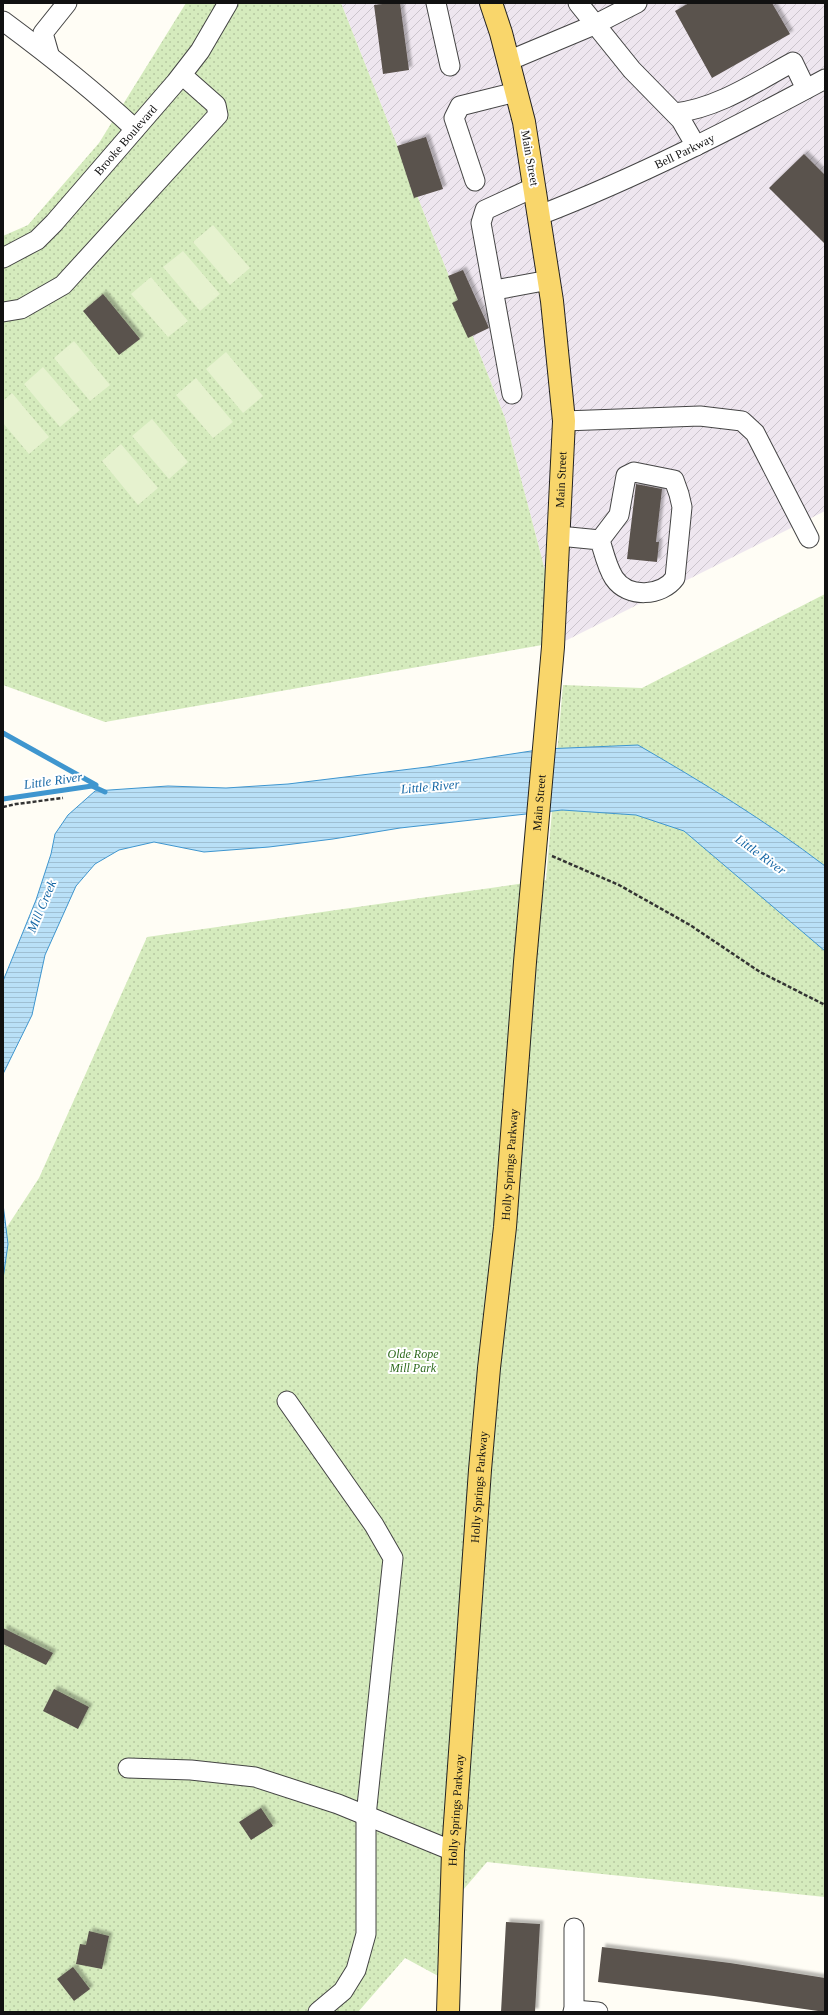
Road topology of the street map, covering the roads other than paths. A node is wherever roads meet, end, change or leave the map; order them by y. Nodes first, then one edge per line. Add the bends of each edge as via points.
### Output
1 (67, 3) edge
2 (228, 3) edge
3 (436, 3) edge
4 (491, 3) edge
5 (578, 3) edge
6 (637, 3) edge
7 (3, 21) edge
8 (594, 25) junction
9 (49, 54) junction
10 (508, 61) junction
11 (450, 66) dead end
12 (182, 75) junction
13 (825, 80) edge
14 (806, 89) junction
15 (516, 92) junction
16 (675, 113) junction
17 (135, 129) junction
18 (696, 146) junction
19 (474, 181) dead end
20 (535, 187) junction
21 (540, 215) junction
22 (3, 258) edge
23 (549, 280) junction
24 (494, 290) junction
25 (3, 312) edge
26 (512, 394) dead end
27 (564, 421) junction
28 (559, 536) junction
29 (809, 538) dead end
30 (600, 540) junction
31 (525, 962) joint
32 (287, 1401) dead end
33 (128, 1768) dead end
34 (366, 1816) junction
35 (453, 1851) junction
36 (574, 1928) dead end
37 (574, 2011) edge
38 (318, 2012) edge
39 (448, 2012) edge
40 (598, 2012) edge

1 - 9 street via 43,33
2 - 12 street, Brooke Boulevard via 200,51
3 - 11 street
4 - 10 main road, Main Street
5 - 8 street
6 - 8 street
7 - 9 street
8 - 10 street
8 - 16 street via 632,70
9 - 17 street
10 - 15 main road, Main Street
12 - 17 street, Brooke Boulevard
12 - 25 street via 216,105 218,115 63,285 21,309
13 - 14 street, Bell Parkway
14 - 16 street via 793,62 716,103
14 - 18 street, Bell Parkway
15 - 19 street via 460,106 455,111 454,118
15 - 20 main road, Main Street
16 - 18 street
17 - 22 street, Brooke Boulevard via 37,240
18 - 21 street, Bell Parkway via 594,194
20 - 21 main road, Main Street
20 - 24 street via 486,210 481,223
21 - 23 main road, Main Street
23 - 24 street
23 - 27 main road, Main Street
24 - 26 street
27 - 28 main road, Main Street
27 - 29 street via 700,416 742,421 755,433
28 - 30 street
28 - 31 main road, Main Street via 554,647
30 - 30 street via 615,579 630,591 650,593 670,585 676,578 682,507 674,480 634,472 626,476 619,515
31 - 35 main road, Holly Springs Parkway via 505,1227 480,1470
32 - 34 street via 374,1525 393,1558
33 - 34 street via 191,1770 255,1777 338,1804
34 - 35 street
34 - 38 street via 366,1934 356,1970 350,1980 343,1991
35 - 39 main road, Holly Springs Parkway
36 - 37 street
37 - 40 street

